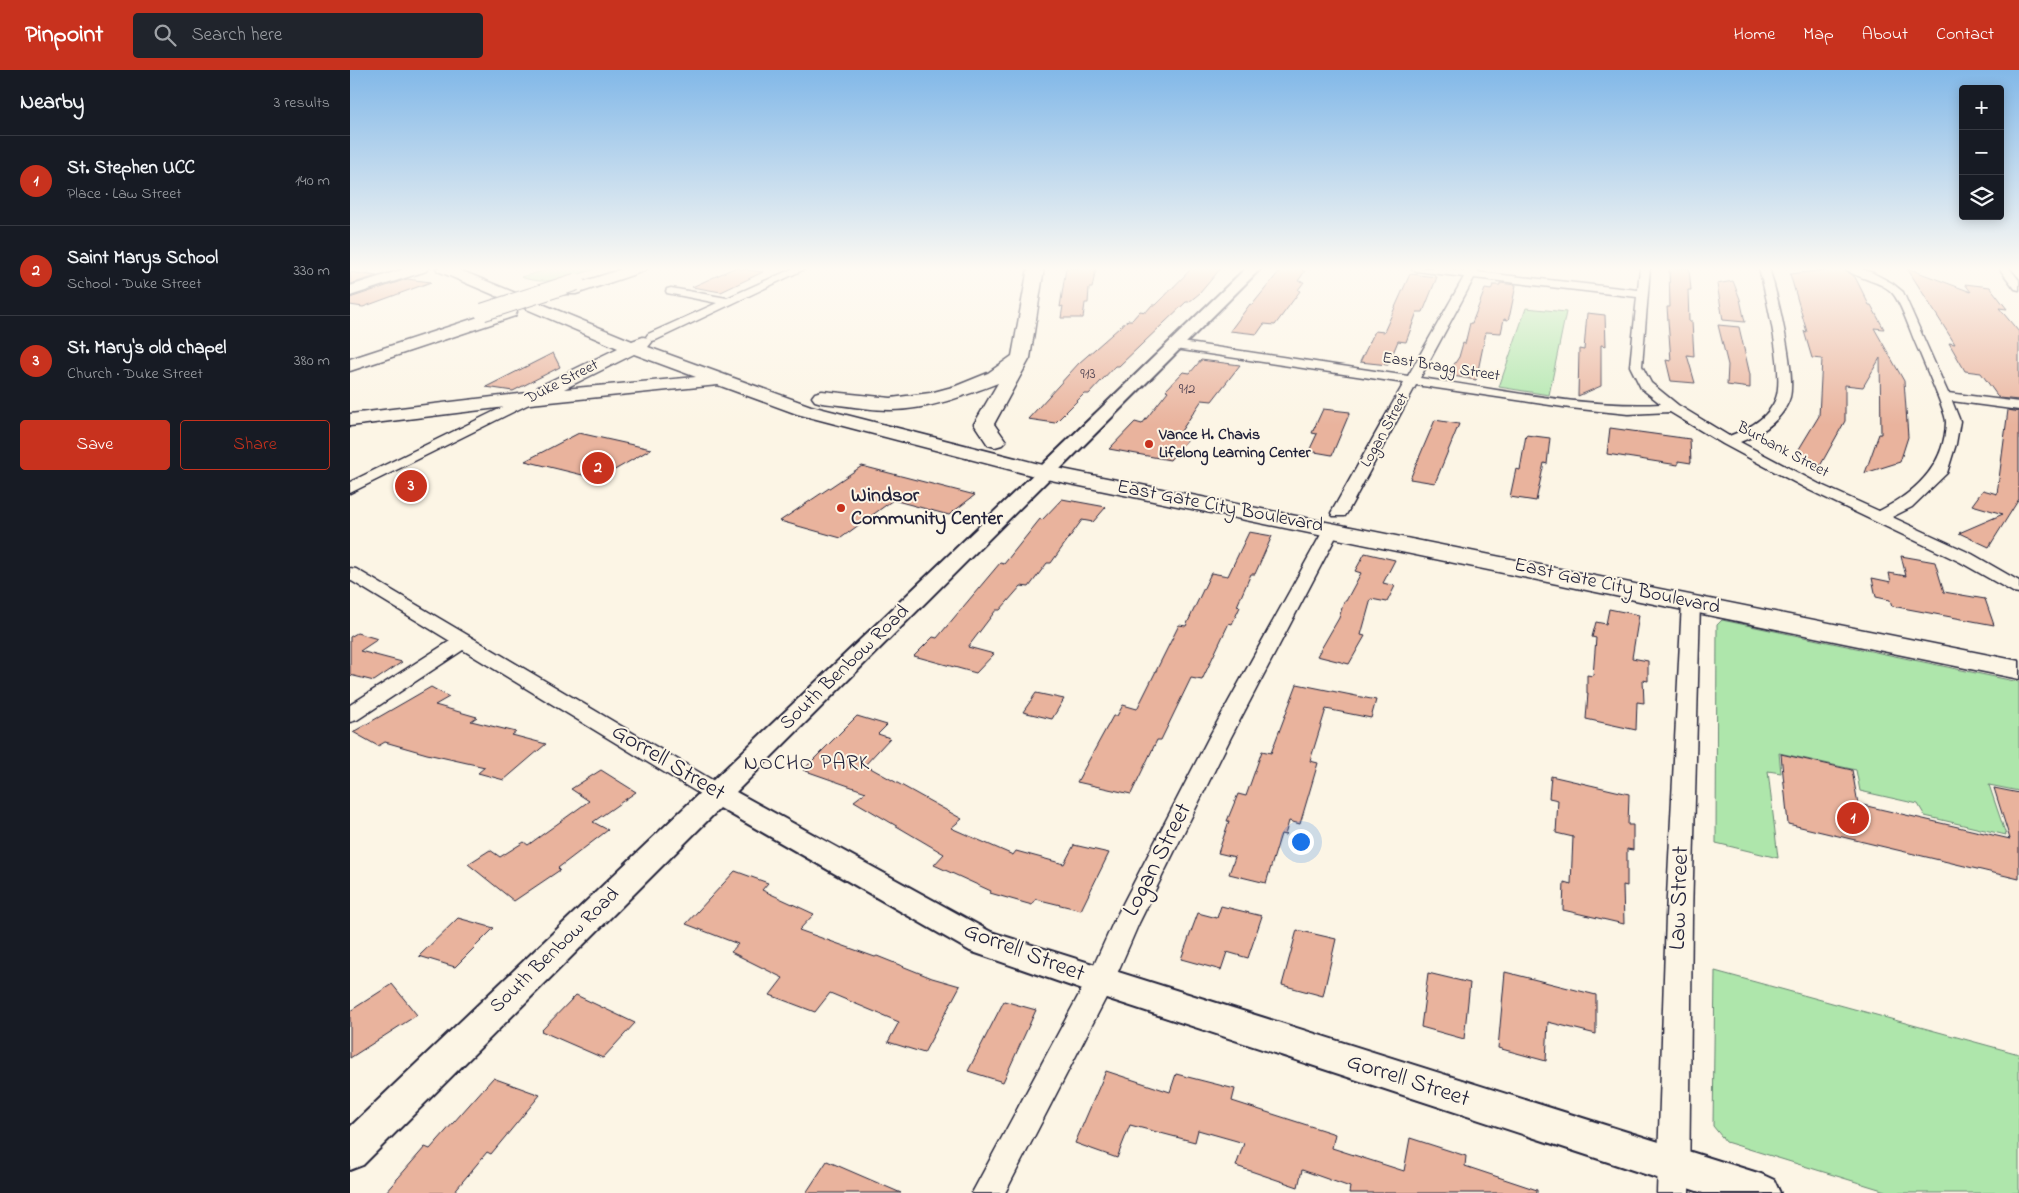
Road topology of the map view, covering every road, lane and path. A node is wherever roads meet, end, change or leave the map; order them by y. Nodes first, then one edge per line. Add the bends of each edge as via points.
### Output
1 (458, 320) edge
2 (484, 320) edge
3 (568, 320) edge
4 (610, 320) edge
5 (689, 320) edge
6 (1027, 320) edge
7 (1200, 320) edge
8 (1446, 320) edge
9 (1639, 320) edge
10 (1775, 320) edge
11 (1910, 320) edge
12 (652, 337) junction
13 (1175, 345) junction
14 (632, 347) junction
15 (350, 357) edge
16 (1021, 358) junction
17 (350, 365) edge
18 (760, 376) junction
19 (720, 380) junction
20 (1413, 381) junction
21 (807, 392) junction
22 (1944, 396) junction
23 (530, 398) junction
24 (2019, 406) edge
25 (1672, 408) junction
26 (350, 420) edge
27 (995, 441) junction
28 (1728, 441) junction
29 (1054, 465) junction
30 (350, 488) edge
31 (1880, 517) junction
32 (1335, 521) junction
33 (350, 573) edge
34 (2019, 588) edge
35 (1691, 602) junction
36 (462, 642) junction
37 (2019, 651) edge
38 (2019, 670) edge
39 (350, 715) edge
40 (716, 793) junction
41 (1100, 982) junction
42 (350, 1152) edge
43 (1674, 1179) edge
44 (988, 1193) edge
45 (1761, 1193) edge

1 - 15 main road, bridge
2 - 17 main road
3 - 14 main road, East Gate City Boulevard
4 - 12 main road, East Gate City Boulevard
5 - 12 street, Duke Street
6 - 16 main road
7 - 13 main road, South Benbow Road
8 - 20 street, Logan Street
9 - 25 street, Burbank Street via 1636,366 1646,385
10 - 28 street via 1782,351 1785,395 1765,424
11 - 22 street
12 - 14 main road, Duke Street
12 - 18 main road, East Gate City Boulevard
13 - 20 street, East Bragg Street
13 - 29 main road, South Benbow Road
14 - 19 main road, East Gate City Boulevard
14 - 23 main road, Duke Street
16 - 21 main road via 995,377 932,399 891,404
16 - 27 main road via 984,424
18 - 19 main road
18 - 21 main road, East Gate City Boulevard
19 - 23 main road
19 - 29 main road, East Gate City Boulevard via 804,410
20 - 25 street, East Bragg Street via 1605,409
20 - 32 street, Logan Street
21 - 27 main road, East Gate City Boulevard
22 - 24 street
22 - 31 street via 1953,421 1939,473 1906,504
23 - 26 main road
23 - 30 street, Duke Street
25 - 28 street, Burbank Street
27 - 29 main road, East Gate City Boulevard
28 - 31 street, Burbank Street
29 - 32 main road, East Gate City Boulevard
29 - 40 street, South Benbow Road
31 - 34 street, Burbank Street
32 - 35 main road, East Gate City Boulevard
32 - 37 main road, East Gate City Boulevard
32 - 41 street, Logan Street via 1220,737 1126,923
33 - 36 street, Gorrell Street
35 - 38 main road, East Gate City Boulevard
35 - 43 street, Law Street via 1679,916
36 - 39 street
36 - 40 street, Gorrell Street via 545,688
40 - 41 street, Gorrell Street via 981,942
40 - 42 street, South Benbow Road
41 - 43 street, Gorrell Street
41 - 44 street, Logan Street
43 - 45 street, Gorrell Street

